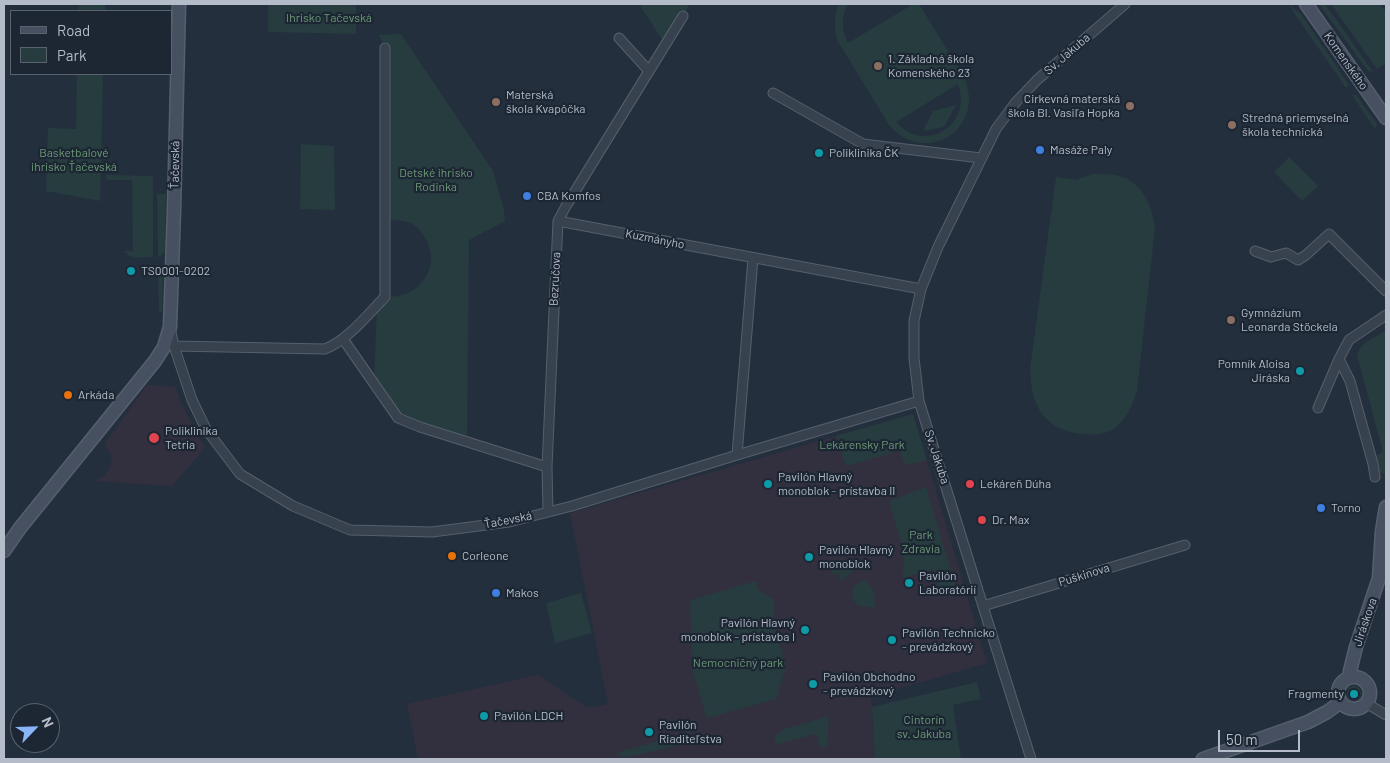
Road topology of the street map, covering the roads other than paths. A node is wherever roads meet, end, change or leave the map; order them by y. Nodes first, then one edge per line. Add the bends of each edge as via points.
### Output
1 (179, 4) edge
2 (1125, 4) edge
3 (1306, 4) edge
4 (683, 16) dead end
5 (619, 38) dead end
6 (385, 48) dead end
7 (649, 71) junction
8 (773, 93) dead end
9 (1386, 118) edge
10 (981, 158) junction
11 (558, 221) junction
12 (1255, 251) dead end
13 (753, 258) junction
14 (921, 289) junction
15 (1386, 291) edge
16 (1386, 315) edge
17 (170, 327) junction
18 (343, 339) junction
19 (174, 346) junction
20 (1339, 359) junction
21 (920, 401) junction
22 (1318, 408) dead end
23 (736, 455) junction
24 (547, 466) junction
25 (1375, 477) dead end
26 (1386, 507) edge
27 (548, 511) junction
28 (1185, 545) dead end
29 (4, 551) edge
30 (983, 606) junction
31 (1354, 677) junction
32 (1341, 702) junction
33 (1366, 703) junction
34 (1386, 715) edge
35 (1032, 759) edge
36 (1203, 759) edge

1 - 17 street, Ťačevská
2 - 10 street, Sv. Jakuba via 1016,102 996,129
3 - 9 street, Komenského
4 - 7 street, Bezručova
5 - 7 street
6 - 18 street via 385,296
7 - 11 street, Bezručova
8 - 10 street via 863,144
10 - 14 street, Sv. Jakuba
11 - 13 street, Kuzmányho
11 - 24 street, Bezručova
12 - 15 street via 1271,257 1286,253 1298,260 1329,234
13 - 14 street, Kuzmányho
13 - 23 street
14 - 21 street, Sv. Jakuba via 914,321 914,358
16 - 20 street via 1349,340
17 - 19 street, Ťačevská
17 - 29 street, Ťačevská via 155,362
18 - 19 street via 325,349
18 - 24 street via 398,418
19 - 27 street, Ťačevská via 192,400 206,429 240,474 293,506 350,530 432,532 509,522
20 - 22 street
20 - 25 street via 1350,381
21 - 23 street, Ťačevská
21 - 30 street, Sv. Jakuba
23 - 27 street, Ťačevská
24 - 27 street, Bezručova
26 - 31 street, Jiráskova via 1379,578 1350,671
28 - 30 street, Puškinova
30 - 35 street, Sv. Jakuba
31 - 32 street via 1339,688
31 - 33 street via 1369,689
32 - 33 street via 1353,709
32 - 36 street via 1308,722
33 - 34 street

